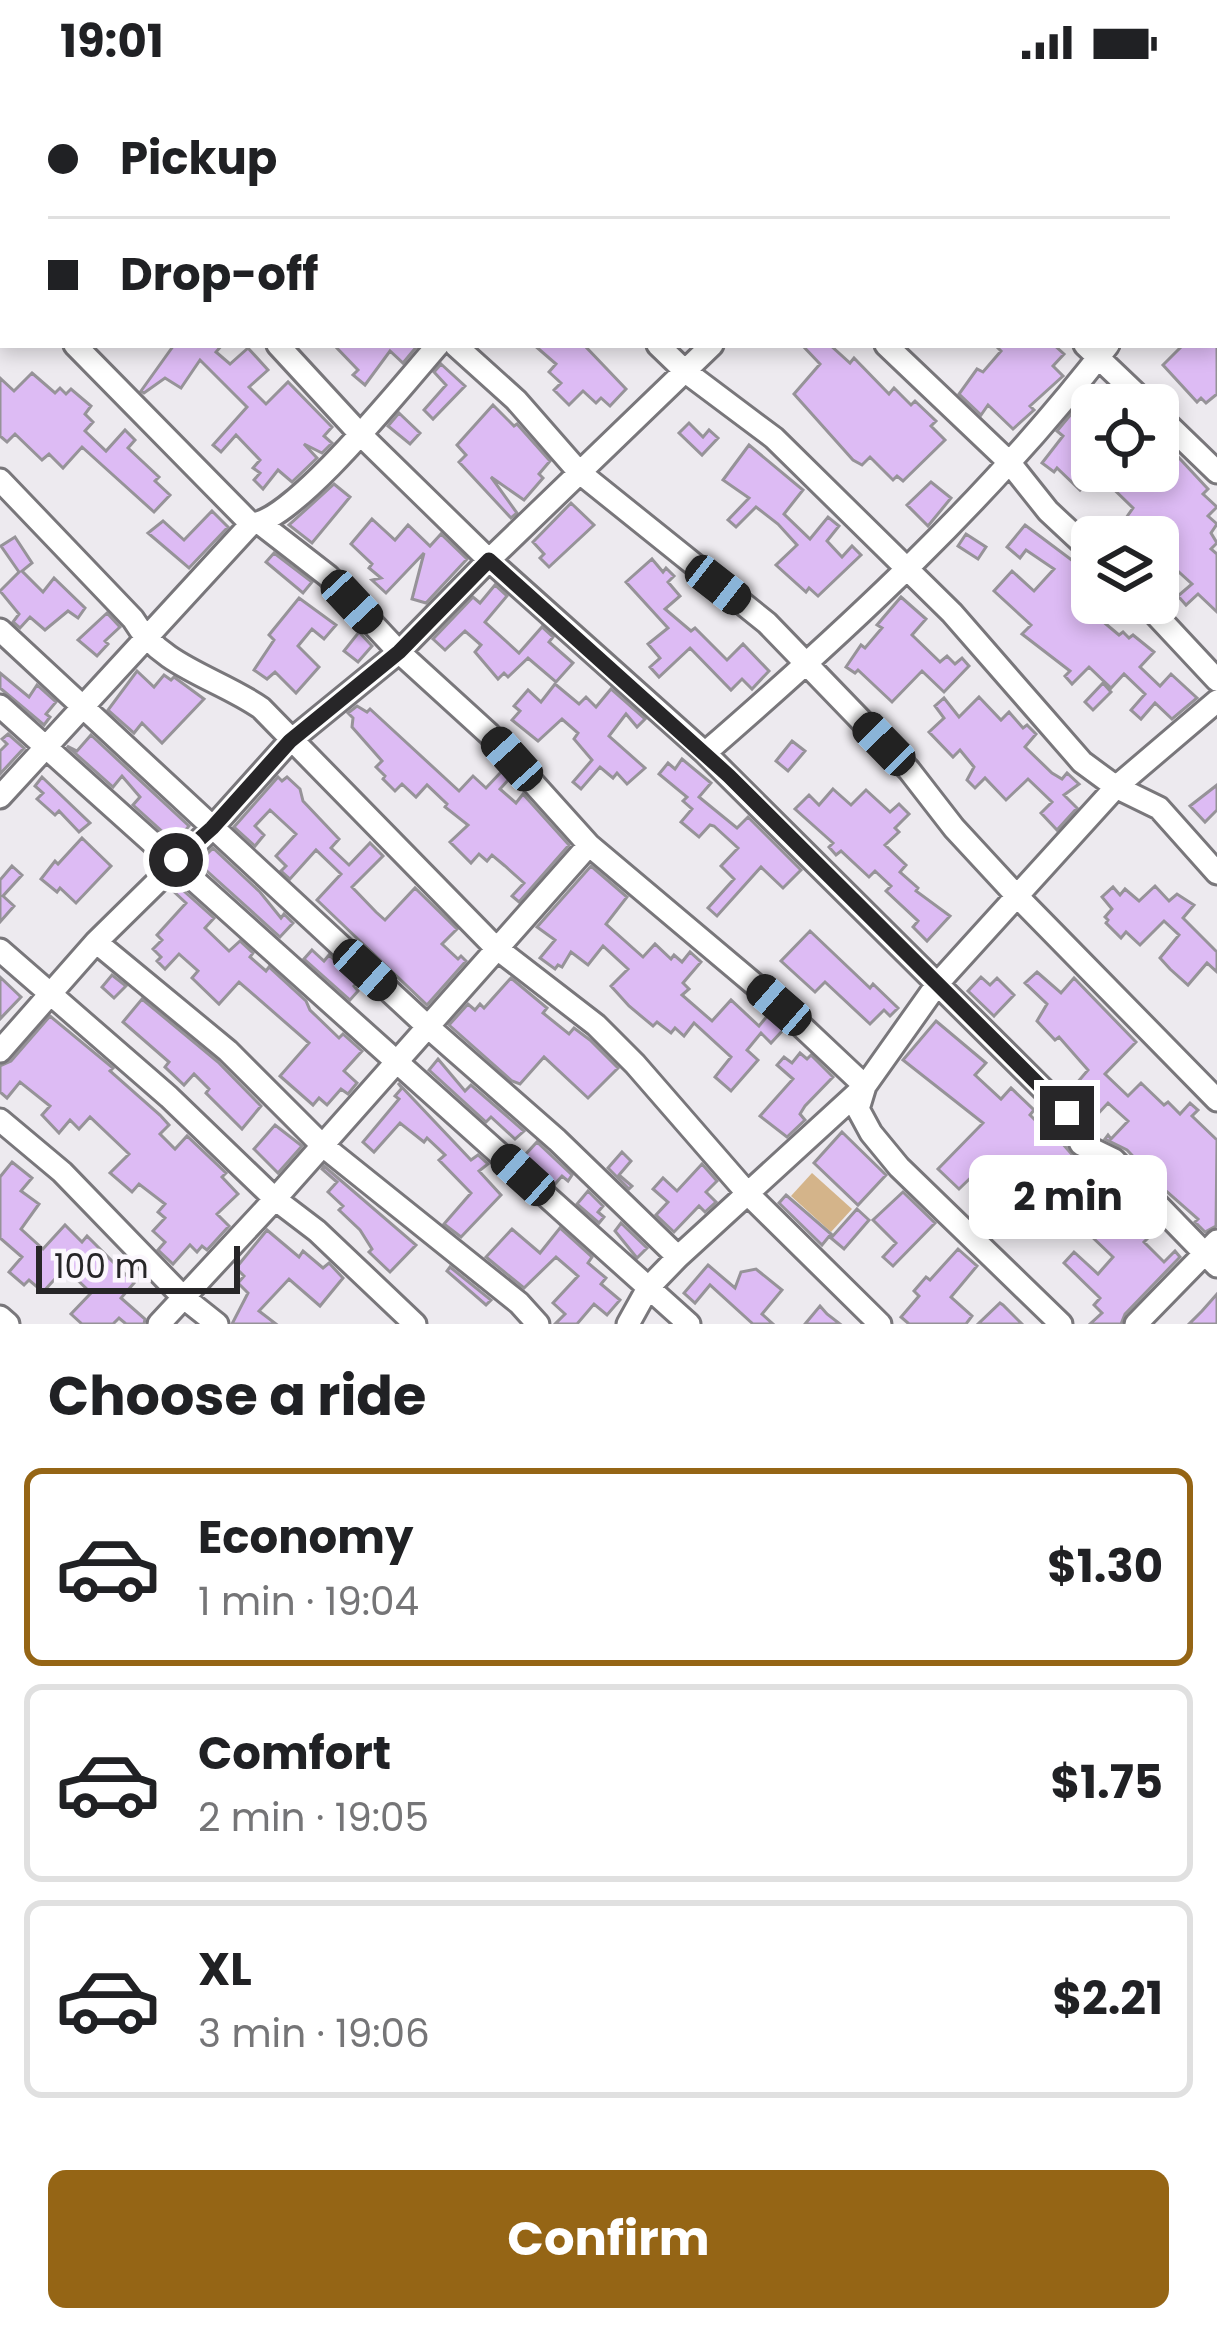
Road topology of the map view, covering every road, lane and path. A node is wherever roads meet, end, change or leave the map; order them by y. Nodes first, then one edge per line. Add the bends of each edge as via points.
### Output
1 (78, 348) edge
2 (281, 348) edge
3 (435, 348) edge
4 (457, 348) edge
5 (661, 348) edge
6 (709, 348) edge
7 (889, 348) edge
8 (1097, 349) edge
9 (686, 372) junction
10 (1129, 384) edge
11 (360, 434) junction
12 (1179, 435) edge
13 (1009, 462) junction
14 (579, 472) junction
15 (1217, 472) edge
16 (0, 480) edge
17 (256, 524) junction
18 (1071, 532) edge
19 (489, 560) junction
20 (903, 569) junction
21 (1165, 624) edge
22 (0, 630) edge
23 (145, 640) junction
24 (399, 652) junction
25 (807, 666) junction
26 (1217, 680) edge
27 (1217, 701) edge
28 (0, 706) edge
29 (80, 707) junction
30 (290, 741) junction
31 (45, 748) junction
32 (705, 753) junction
33 (1117, 788) junction
34 (0, 797) edge
35 (212, 828) junction
36 (589, 844) junction
37 (176, 860) junction
38 (1217, 873) edge
39 (1017, 896) junction
40 (96, 942) junction
41 (495, 947) junction
42 (0, 950) edge
43 (938, 983) junction
44 (49, 995) junction
45 (427, 1026) junction
46 (0, 1051) edge
47 (398, 1062) junction
48 (865, 1086) junction
49 (1217, 1100) edge
50 (0, 1120) edge
51 (322, 1145) junction
52 (749, 1195) junction
53 (275, 1199) junction
54 (1213, 1254) edge
55 (678, 1257) junction
56 (648, 1288) junction
57 (183, 1297) junction
58 (0, 1317) edge
59 (631, 1323) edge
60 (8, 1324) edge
61 (159, 1324) edge
62 (217, 1324) edge
63 (415, 1324) edge
64 (538, 1324) edge
65 (689, 1324) edge
66 (880, 1324) edge
67 (1061, 1324) edge
68 (1136, 1324) edge

1 - 17 street
2 - 11 street
3 - 11 street
4 - 14 street
5 - 9 street
6 - 9 street
7 - 13 street
8 - 10 street
8 - 13 street
9 - 14 street
9 - 20 street via 774,439
11 - 17 street via 278,515
11 - 19 street
12 - 15 street
13 - 18 street
13 - 20 street
14 - 19 street
14 - 25 street via 767,623
16 - 23 street
17 - 23 street
17 - 24 street via 328,576
19 - 24 street
19 - 32 street
20 - 25 street
20 - 33 street via 976,638 1082,762
21 - 26 street
22 - 29 street
23 - 29 street
23 - 30 street via 185,669 233,688
24 - 30 street
24 - 36 street via 489,734
25 - 32 street
25 - 39 street
27 - 33 street
28 - 31 street
29 - 31 street
29 - 35 street
30 - 35 street
30 - 41 street
31 - 34 street
31 - 37 street
32 - 43 street
33 - 38 street via 1159,808
33 - 39 street
35 - 37 street
35 - 45 street
36 - 41 street
36 - 48 street
37 - 40 street
37 - 47 street
39 - 43 street
39 - 49 street
40 - 44 street
40 - 51 street via 228,1052
41 - 45 street
41 - 52 street via 596,1025
42 - 44 street
43 - 48 street
43 - 54 street via 1067,1113 1081,1144 1114,1160
44 - 46 street
44 - 53 street
45 - 47 street
45 - 55 street
47 - 51 street
47 - 56 street
48 - 52 street
48 - 67 street via 858,1109 885,1150
50 - 57 street
51 - 53 street
51 - 64 street
52 - 55 street
52 - 66 street
53 - 57 street
53 - 63 street
54 - 68 street
55 - 56 street
56 - 59 street
56 - 65 street
57 - 61 street
57 - 62 street
58 - 60 street

